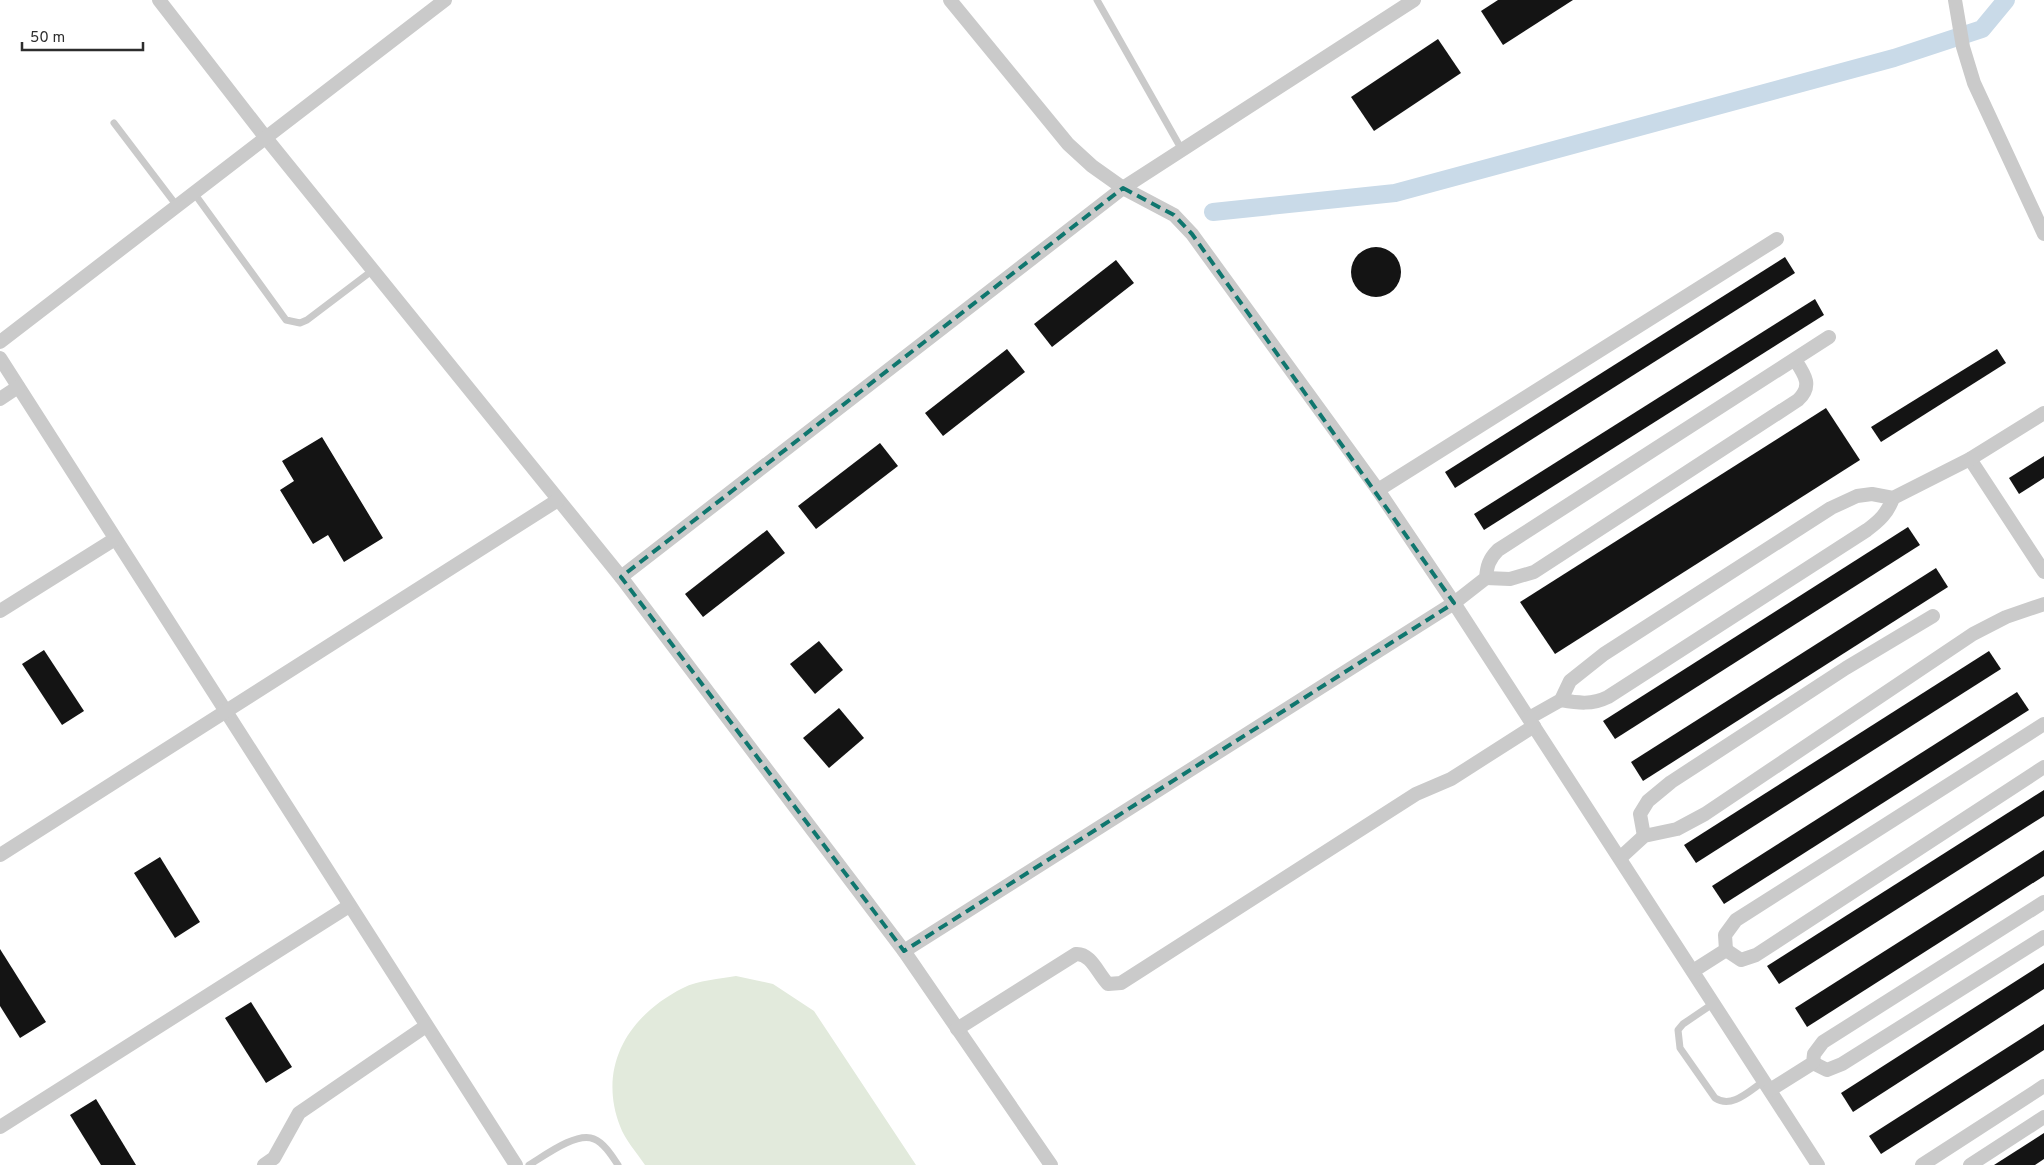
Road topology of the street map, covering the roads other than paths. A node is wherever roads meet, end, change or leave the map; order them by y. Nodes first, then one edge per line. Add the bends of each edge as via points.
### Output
1 (159, 0) edge
2 (445, 0) edge
3 (950, 0) edge
4 (1097, 0) edge
5 (1414, 0) edge
6 (1955, 0) edge
7 (114, 123) dead end
8 (266, 138) junction
9 (1182, 150) junction
10 (1123, 188) junction
11 (194, 193) junction
12 (177, 206) junction
13 (2044, 234) edge
14 (1777, 239) dead end
15 (374, 269) junction
16 (1829, 338) dead end
17 (0, 342) edge
18 (0, 358) edge
19 (1795, 360) junction
20 (18, 387) junction
21 (0, 399) edge
22 (2044, 413) edge
23 (1970, 459) junction
24 (1378, 490) junction
25 (1893, 498) junction
26 (558, 500) junction
27 (115, 539) junction
28 (2044, 572) edge
29 (621, 577) junction
30 (1486, 578) junction
31 (1454, 603) junction
32 (2044, 604) edge
33 (0, 611) edge
34 (1933, 616) dead end
35 (1561, 700) junction
36 (225, 712) junction
37 (1532, 722) junction
38 (2044, 724) edge
39 (2044, 767) edge
40 (1644, 836) junction
41 (0, 855) edge
42 (1620, 858) junction
43 (2044, 902) edge
44 (349, 906) junction
45 (2044, 937) edge
46 (1726, 950) junction
47 (904, 952) junction
48 (1693, 971) junction
49 (1714, 1003) junction
50 (426, 1026) junction
51 (958, 1029) junction
52 (1813, 1063) junction
53 (1767, 1086) junction
54 (2044, 1086) edge
55 (2044, 1118) edge
56 (0, 1127) edge
57 (264, 1165) edge
58 (516, 1165) edge
59 (529, 1165) edge
60 (618, 1165) edge
61 (1050, 1165) edge
62 (1818, 1165) edge
63 (1922, 1165) edge
64 (1970, 1165) edge

1 - 8 street
2 - 8 street
3 - 10 street via 1068,144
4 - 9 lane
5 - 9 street
6 - 13 street via 1963,47 1974,83
7 - 12 lane
8 - 11 street
8 - 15 street
9 - 10 street
10 - 24 street via 1174,215 1192,234
10 - 29 street
11 - 12 street
11 - 15 lane via 286,320 300,323 307,320
12 - 17 street
14 - 24 street
15 - 26 street
16 - 19 street
18 - 20 street
19 - 30 street via 1498,550 1487,564
19 - 30 street via 1808,384 1806,393 1798,400 1534,572 1510,579
20 - 21 street
20 - 27 street
22 - 23 street
23 - 25 street
23 - 28 street
24 - 31 street
25 - 35 street via 1878,522 1608,697 1596,703
25 - 35 street via 1872,494 1856,496 1831,508 1604,654 1570,681
26 - 29 street
26 - 36 street
27 - 33 street
27 - 36 street
29 - 47 street
30 - 31 street
31 - 37 street
31 - 47 street
32 - 40 street via 2006,617 1973,634 1705,814 1677,829
34 - 40 street via 1846,668 1671,782 1648,800 1640,814
35 - 37 street
36 - 41 street
36 - 44 street
37 - 42 street
37 - 51 street via 1451,779 1416,794 1121,983 1108,984 1087,957 1076,954
38 - 46 street via 1736,920 1725,935
39 - 46 street via 1756,955 1741,960
40 - 42 street
42 - 48 street
43 - 52 street via 1823,1042 1814,1054
44 - 50 street
44 - 56 street
45 - 52 street via 1842,1064 1827,1070
46 - 48 street
47 - 51 street
48 - 49 street
49 - 53 street
49 - 53 lane via 1678,1030 1680,1048 1715,1098 1723,1103
50 - 57 street via 299,1113 274,1158
50 - 58 street
51 - 61 street
52 - 53 street
53 - 62 street
54 - 63 street
55 - 64 street
59 - 60 lane via 562,1146 588,1137 603,1145

